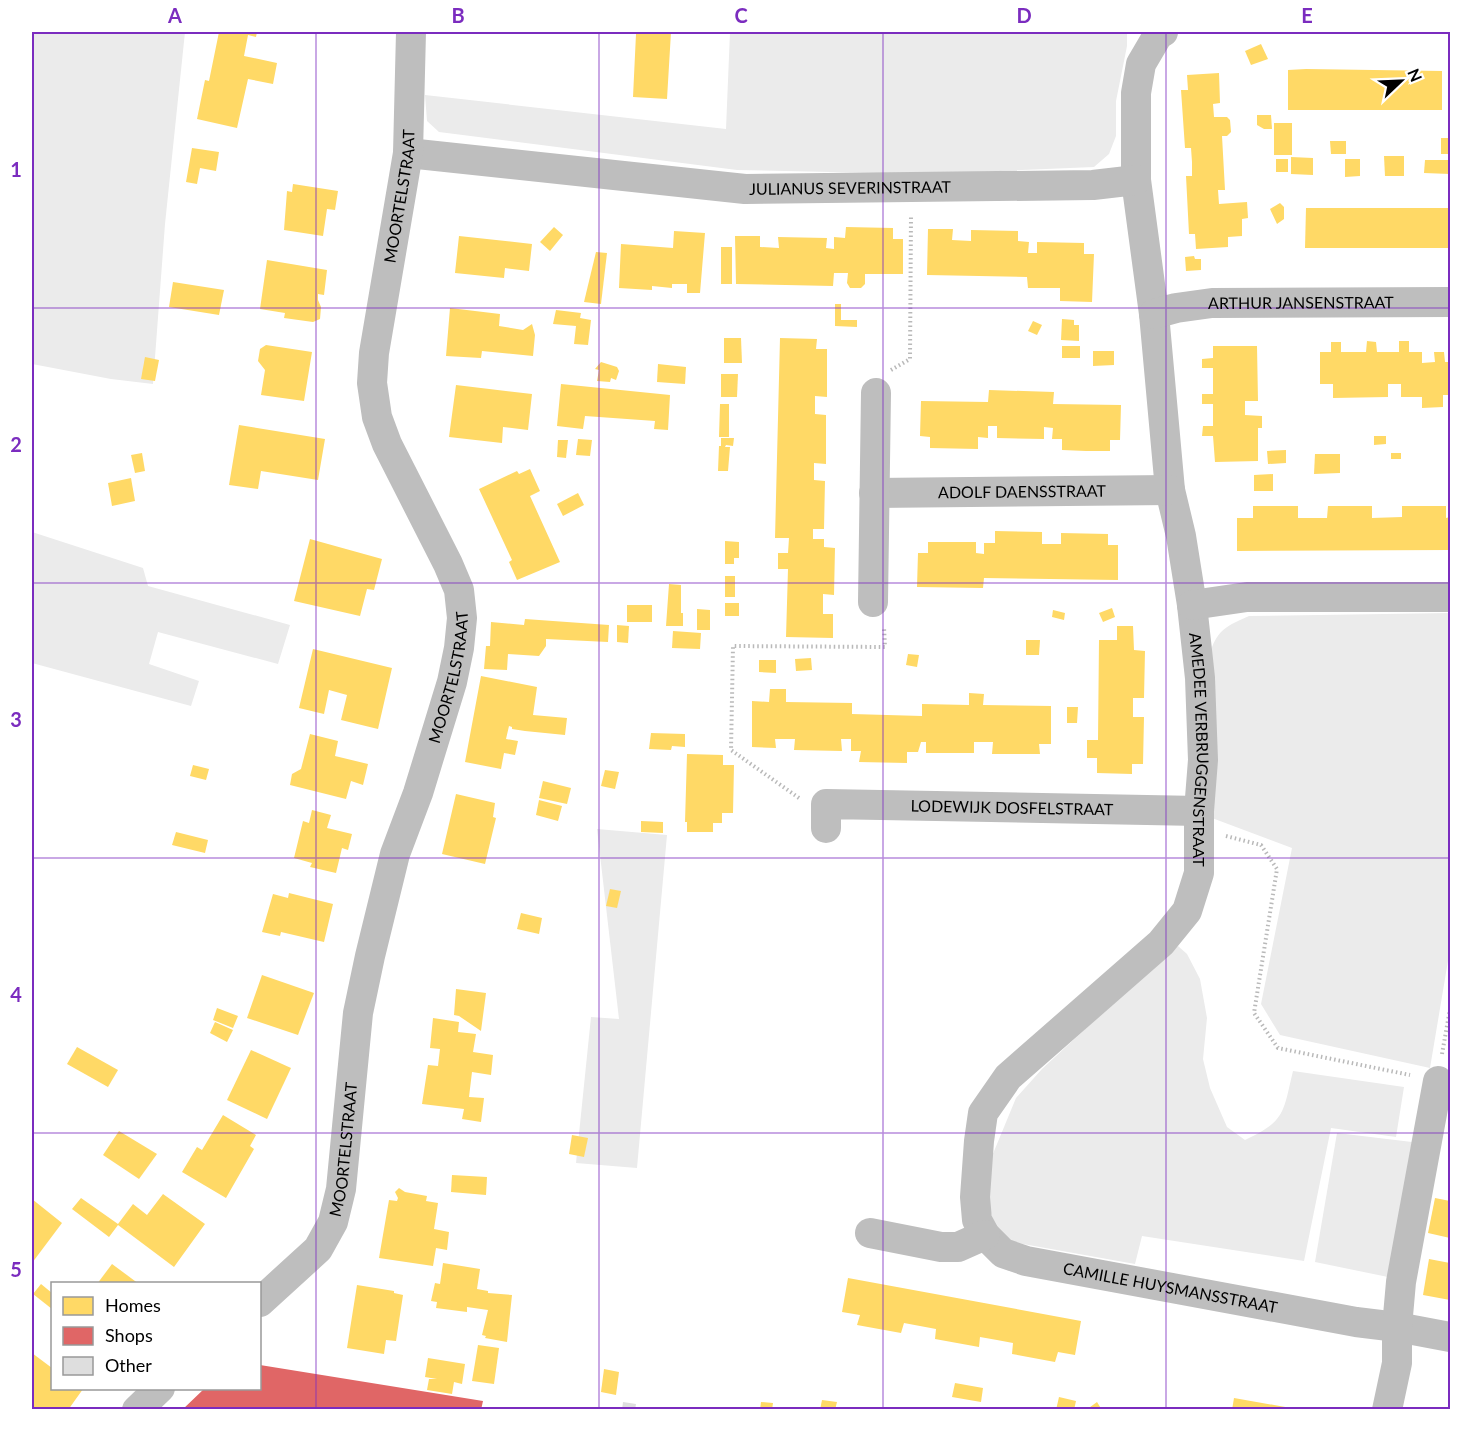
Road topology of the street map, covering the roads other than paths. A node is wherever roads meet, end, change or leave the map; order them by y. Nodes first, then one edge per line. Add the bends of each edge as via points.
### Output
1 (411, 32) edge
2 (1163, 32) edge
3 (408, 153) junction
4 (1136, 180) junction
5 (1450, 302) edge
6 (1154, 314) junction
7 (876, 393) road end
8 (1170, 490) junction
9 (874, 492) junction
10 (1450, 597) edge
11 (873, 602) road end
12 (1192, 605) junction
13 (819, 811) road end
14 (1199, 820) junction
15 (1438, 1081) road end
16 (870, 1233) dead end
17 (985, 1235) junction
18 (261, 1301) edge
19 (1397, 1327) junction
20 (1450, 1337) edge
21 (159, 1390) edge
22 (136, 1410) edge
23 (1387, 1410) edge

1 - 3 street, MOORTELSTRAAT
2 - 4 street via 1141,64 1136,93
3 - 4 street, JULIANUS SEVERINSTRAAT via 745,189 1093,184
3 - 18 street, MOORTELSTRAAT via 372,383 377,417 387,444 459,590 459,648 428,760 395,854 368,967 358,1013 341,1189 333,1222 318,1249
4 - 6 street, AMEDEE VERBRUGGENSTRAAT
5 - 6 street, ARTHUR JANSENSTRAAT via 1212,303
6 - 8 street, AMEDEE VERBRUGGENSTRAAT
7 - 9 street
8 - 9 street, ADOLF DAENSSTRAAT
8 - 12 street, AMEDEE VERBRUGGENSTRAAT
9 - 11 street
10 - 12 street via 1247,597
12 - 14 street, AMEDEE VERBRUGGENSTRAAT via 1203,760
13 - 14 street, LODEWIJK DOSFELSTRAAT
14 - 17 street, AMEDEE VERBRUGGENSTRAAT via 1199,873 1187,911 1161,944 1008,1077 983,1113 975,1197 977,1220
15 - 19 street via 1401,1282
16 - 17 street via 941,1247 958,1247
17 - 19 street, CAMILLE HUYSMANSSTRAAT via 1003,1253 1026,1261
19 - 20 street, CAMILLE HUYSMANSSTRAAT
19 - 23 street via 1397,1363
21 - 22 street

